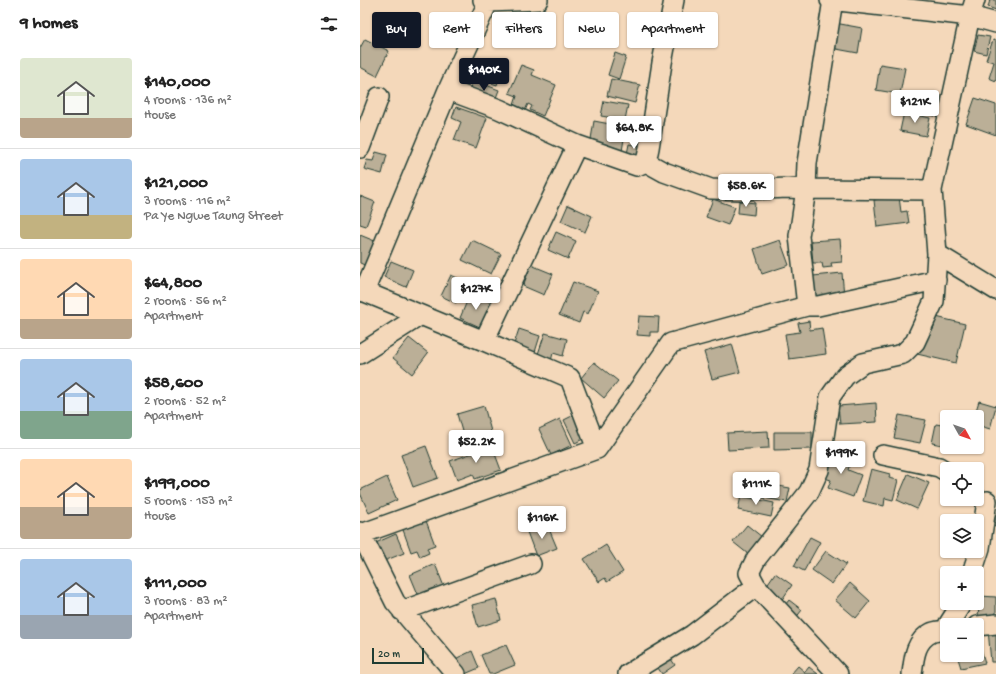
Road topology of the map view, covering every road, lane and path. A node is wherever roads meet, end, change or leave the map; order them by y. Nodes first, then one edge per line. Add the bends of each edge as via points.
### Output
1 (538, 0) edge
2 (674, 0) edge
3 (830, 0) edge
4 (833, 0) edge
5 (486, 1) edge
6 (973, 8) edge
7 (996, 23) edge
8 (448, 90) junction
9 (380, 98) dead end
10 (577, 145) junction
11 (360, 148) edge
12 (646, 162) junction
13 (806, 189) junction
14 (932, 190) junction
15 (937, 254) junction
16 (936, 280) junction
17 (994, 284) edge
18 (362, 291) edge
19 (807, 306) junction
20 (421, 315) junction
21 (484, 341) junction
22 (360, 354) edge
23 (597, 449) junction
24 (883, 455) dead end
25 (940, 468) edge
26 (987, 498) edge
27 (361, 533) edge
28 (531, 564) dead end
29 (974, 566) edge
30 (756, 586) junction
31 (402, 611) junction
32 (996, 624) edge
33 (984, 625) edge
34 (940, 630) edge
35 (456, 674) edge
36 (628, 674) edge
37 (838, 674) edge
38 (912, 674) edge

1 - 5 street
2 - 12 street
3 - 4 street
4 - 6 street
4 - 13 street via 807,163
5 - 8 street
6 - 7 street
6 - 14 street
8 - 10 street via 499,109
8 - 18 street
9 - 11 street
10 - 12 street via 637,166
10 - 21 street
12 - 13 street via 664,172 710,189
13 - 14 street
13 - 19 street via 799,236
14 - 15 street
15 - 16 street
15 - 17 street
16 - 19 street via 818,306
16 - 30 street via 934,301 915,342 903,354 863,363 845,376 830,396 819,470 809,492 756,559 749,573
18 - 20 street
19 - 23 street via 671,343
20 - 21 street
20 - 22 street
21 - 23 street via 570,378
23 - 27 street
24 - 25 street
26 - 29 street via 980,548
27 - 31 street via 395,602
28 - 31 street
30 - 36 street via 692,635
30 - 37 street
31 - 35 street
32 - 33 street
34 - 38 street via 932,632 921,641 915,652

